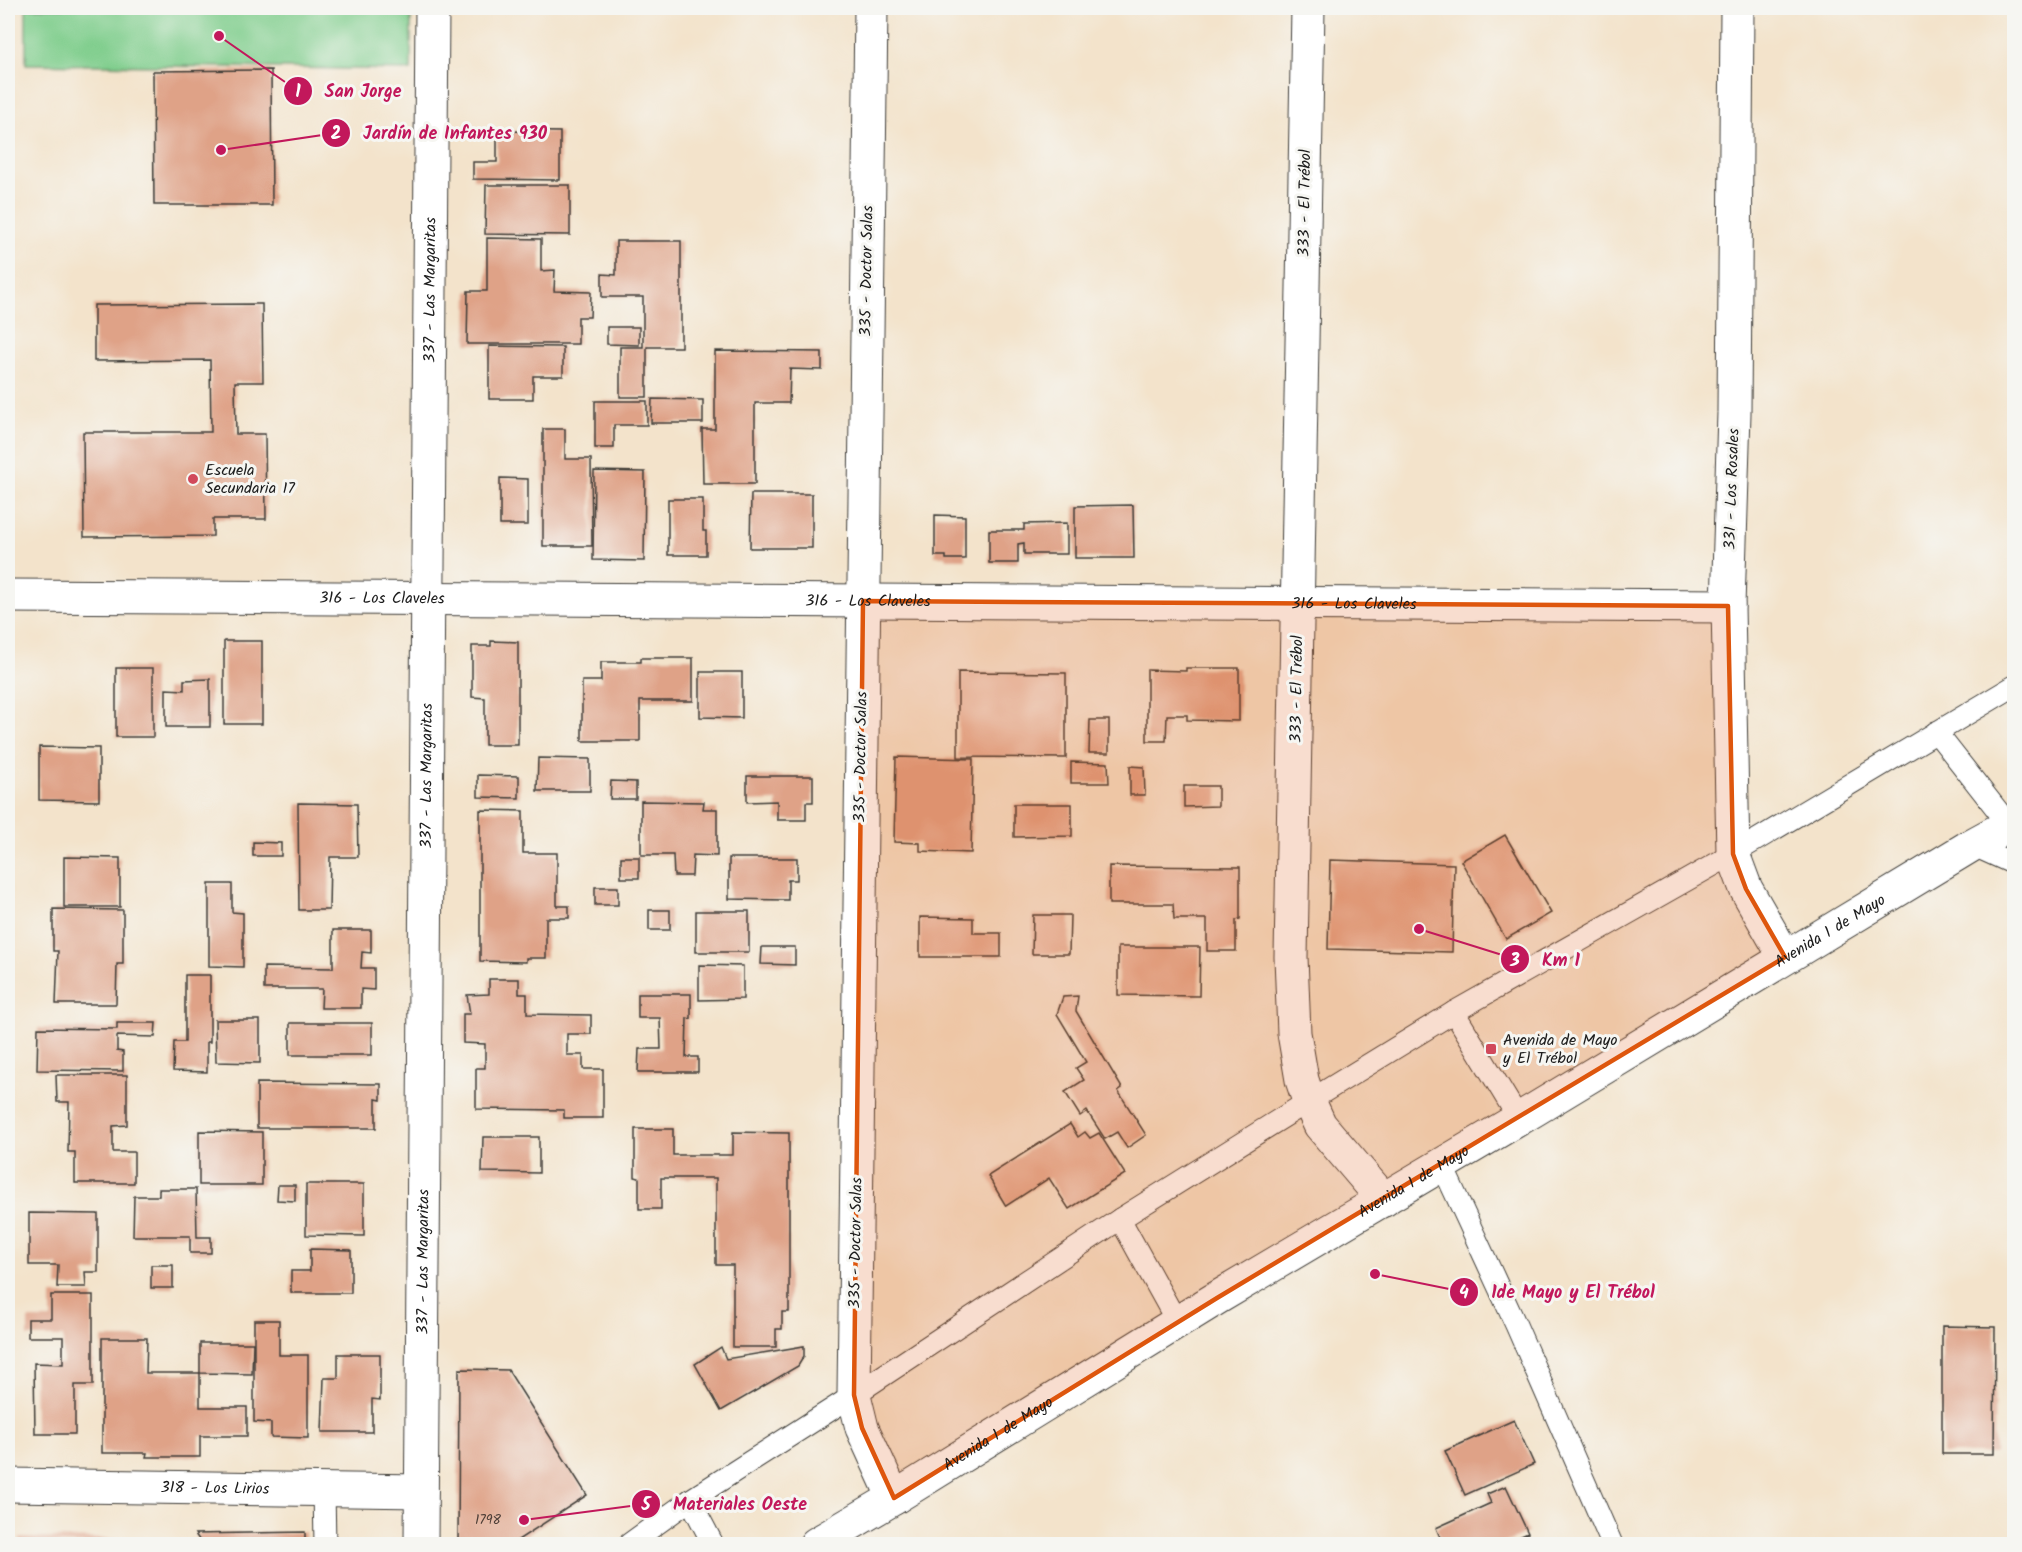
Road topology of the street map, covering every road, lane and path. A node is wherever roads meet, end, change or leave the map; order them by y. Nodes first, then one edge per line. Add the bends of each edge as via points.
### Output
1 (432, 8) edge
2 (871, 8) edge
3 (1308, 8) edge
4 (1737, 8) edge
5 (8, 596) edge
6 (427, 598) junction
7 (863, 601) junction
8 (1298, 603) junction
9 (1728, 606) junction
10 (2014, 686) edge
11 (1936, 732) junction
12 (2012, 823) edge
13 (1972, 845) junction
14 (1733, 854) junction
15 (2014, 864) edge
16 (1785, 957) junction
17 (1454, 1012) junction
18 (1309, 1101) junction
19 (1519, 1119) junction
20 (1442, 1165) junction
21 (1384, 1200) junction
22 (1120, 1219) junction
23 (1177, 1322) junction
24 (854, 1395) junction
25 (8, 1485) edge
26 (324, 1490) junction
27 (421, 1491) junction
28 (894, 1498) junction
29 (690, 1500) junction
30 (327, 1539) edge
31 (421, 1545) edge
32 (629, 1545) edge
33 (713, 1545) edge
34 (816, 1545) edge
35 (1612, 1545) edge

1 - 6 street, 337 - Las Margaritas
2 - 7 street, 335 - Doctor Salas
3 - 8 street, 333 - El Trébol
4 - 9 street, 331 - Los Rosales via 1734,412
5 - 6 street, 316 - Los Claveles
6 - 7 street, 316 - Los Claveles
6 - 27 street, 337 - Las Margaritas
7 - 8 street, 316 - Los Claveles
7 - 24 street, 335 - Doctor Salas
8 - 9 street, 316 - Los Claveles
8 - 18 street, 333 - El Trébol via 1291,957 1294,1033
9 - 14 street, 331 - Los Rosales
10 - 11 lane
11 - 12 lane
11 - 14 lane
12 - 13 street, Avenida 1 de Mayo
13 - 15 lane
13 - 16 street, Avenida 1 de Mayo
14 - 16 street, 331 - Los Rosales via 1746,889
14 - 17 lane
16 - 19 street, Avenida 1 de Mayo
17 - 18 lane
17 - 19 lane
18 - 21 street, 333 - El Trébol via 1320,1125
18 - 22 lane
19 - 20 street, Avenida 1 de Mayo
20 - 21 street, Avenida 1 de Mayo
20 - 35 lane
21 - 23 street, Avenida 1 de Mayo
22 - 23 lane
22 - 24 lane
23 - 28 street, Avenida 1 de Mayo
24 - 28 street, 335 - Doctor Salas via 862,1428
24 - 29 lane
25 - 26 street, 318 - Los Lirios
26 - 27 street, 318 - Los Lirios
26 - 30 lane
27 - 31 street, 337 - Las Margaritas
28 - 34 street, Avenida 1 de Mayo
29 - 32 lane
29 - 33 lane

